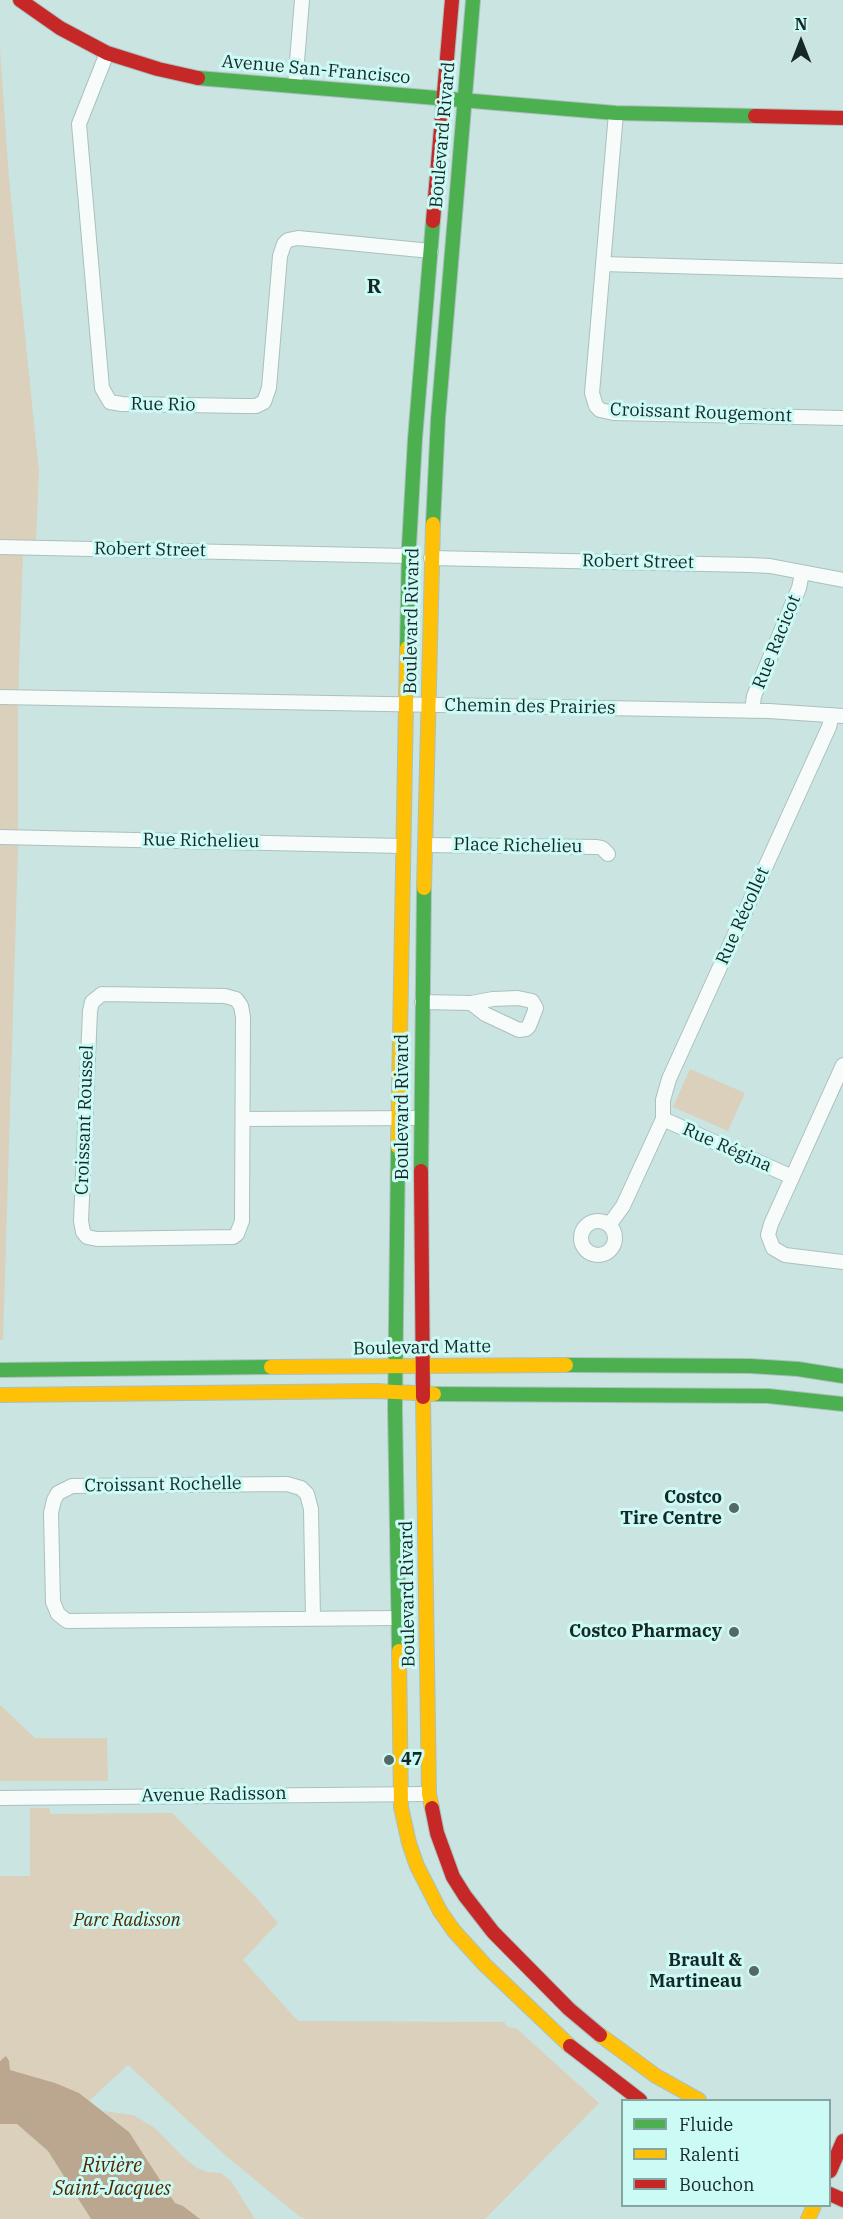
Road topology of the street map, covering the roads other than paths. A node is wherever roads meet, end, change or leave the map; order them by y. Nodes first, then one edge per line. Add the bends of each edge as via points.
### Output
1 (20, 0) edge
2 (302, 0) edge
3 (452, 0) edge
4 (473, 0) edge
5 (107, 53) junction
6 (295, 86) junction
7 (444, 99) junction
8 (465, 100) junction
9 (616, 113) junction
10 (843, 118) edge
11 (431, 250) junction
12 (603, 264) junction
13 (843, 271) edge
14 (843, 418) edge
15 (0, 547) edge
16 (408, 556) junction
17 (431, 558) junction
18 (802, 573) junction
19 (843, 580) edge
20 (0, 697) edge
21 (405, 704) junction
22 (428, 705) junction
23 (752, 711) junction
24 (838, 716) edge
25 (0, 837) edge
26 (425, 844) junction
27 (402, 846) junction
28 (608, 854) dead end
29 (422, 1002) junction
30 (471, 1003) dead end
31 (843, 1065) edge
32 (399, 1118) junction
33 (421, 1118) junction
34 (243, 1119) junction
35 (663, 1119) junction
36 (792, 1178) junction
37 (609, 1225) dead end
38 (843, 1262) edge
39 (397, 1366) junction
40 (422, 1366) junction
41 (0, 1370) edge
42 (843, 1376) edge
43 (396, 1392) junction
44 (423, 1393) junction
45 (0, 1395) edge
46 (843, 1404) edge
47 (398, 1618) junction
48 (313, 1619) junction
49 (400, 1793) junction
50 (429, 1794) junction
51 (0, 1798) edge
52 (639, 2099) edge
53 (697, 2099) edge
54 (843, 2141) edge
55 (834, 2166) edge

1 - 5 street, Avenue San-Francisco via 60,28
2 - 6 street
3 - 7 street, Boulevard Rivard
4 - 8 street, Boulevard Rivard
5 - 6 street, Avenue San-Francisco via 180,75
5 - 11 street, Rue Rio via 80,124 102,388 110,402 256,406 264,402 269,388 281,249 288,240
6 - 7 street, Avenue San-Francisco
7 - 8 street, Avenue San-Francisco
7 - 11 street, Boulevard Rivard
8 - 9 street, Avenue San-Francisco
8 - 17 street, Boulevard Rivard via 438,419
9 - 10 street, Avenue San-Francisco
9 - 12 street, Croissant Rougemont
11 - 16 street, Boulevard Rivard
12 - 13 street
12 - 14 street, Croissant Rougemont via 592,393 600,410
15 - 16 street, Robert Street
16 - 21 street, Boulevard Rivard
17 - 18 street, Robert Street via 750,565
17 - 22 street, Boulevard Rivard
18 - 19 street, Robert Street
18 - 23 street, Rue Racicot via 754,696
20 - 21 street, Chemin des Prairies
21 - 22 street, Chemin des Prairies
21 - 27 street, Boulevard Rivard
22 - 23 street, Chemin des Prairies
22 - 26 street, Boulevard Rivard
23 - 24 street, Chemin des Prairies
24 - 35 street, Rue Récollet via 829,727 669,1079
25 - 27 street, Rue Richelieu
26 - 28 street, Place Richelieu via 600,847
26 - 29 street, Boulevard Rivard
27 - 32 street, Boulevard Rivard
29 - 30 street
29 - 33 street, Boulevard Rivard
31 - 36 street
32 - 33 street
32 - 34 street
32 - 39 street, Boulevard Rivard
33 - 40 street, Boulevard Rivard
34 - 34 street, Croissant Roussel via 243,1017 236,999 98,996 90,1011 81,1221 84,1234 97,1239 222,1238 237,1234 242,1221
35 - 36 street, Rue Régina
35 - 37 street, Rue Récollet via 623,1206
36 - 38 street via 769,1230 770,1244 785,1255
39 - 40 street, Boulevard Matte
39 - 41 street, Boulevard Matte
39 - 43 street, Boulevard Rivard
40 - 42 street, Boulevard Matte via 750,1366
40 - 44 street, Boulevard Rivard
43 - 44 street
43 - 45 street
43 - 47 street, Boulevard Rivard
44 - 46 street via 752,1396
44 - 50 street, Boulevard Rivard
47 - 48 street, Croissant Rochelle
47 - 49 street, Boulevard Rivard
48 - 48 street, Croissant Rochelle via 311,1509 308,1494 301,1488 287,1484 72,1486 58,1492 54,1500 53,1602 58,1614 67,1621
49 - 50 street, Avenue Radisson
49 - 51 street, Avenue Radisson
49 - 52 street, Boulevard Rivard via 417,1866 454,1931 558,2036
50 - 53 street, Boulevard Rivard via 437,1833 453,1877 493,1932 569,2009 611,2044
54 - 55 street

